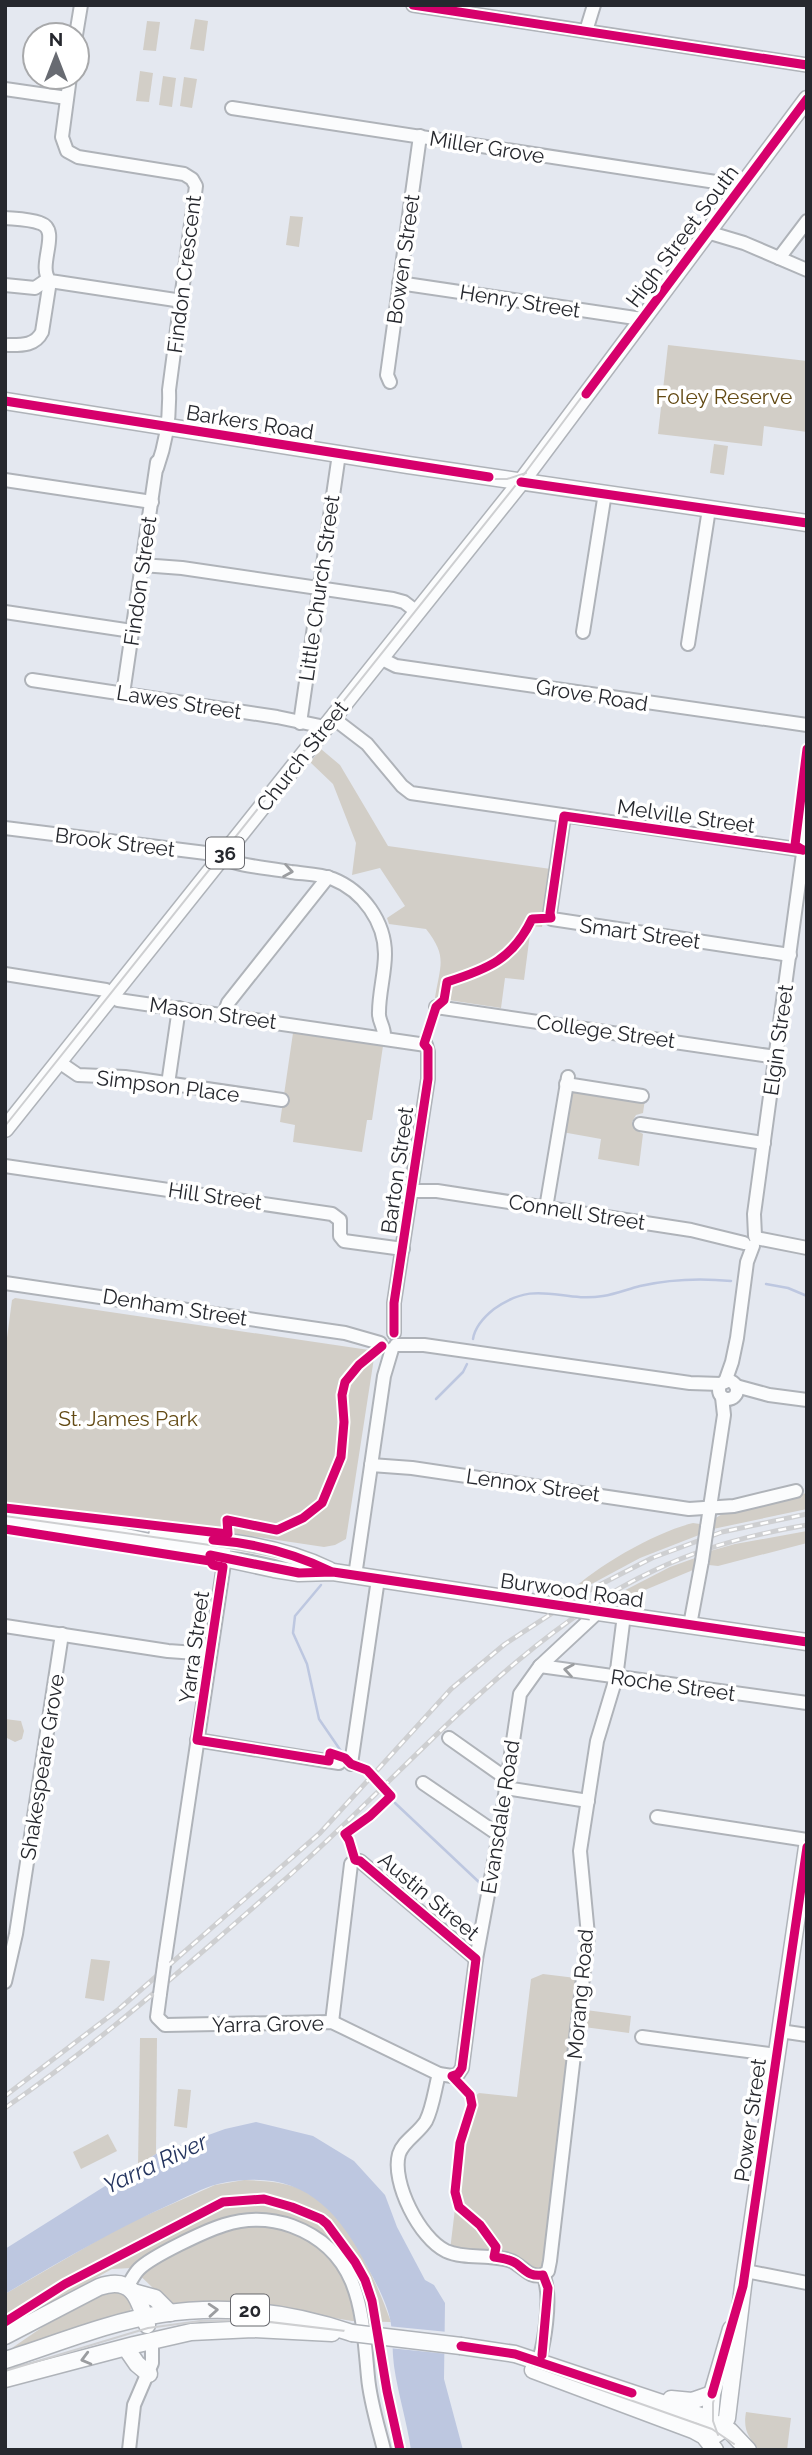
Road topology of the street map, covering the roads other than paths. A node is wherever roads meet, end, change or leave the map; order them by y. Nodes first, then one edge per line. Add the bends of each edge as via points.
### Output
1 (413, 5) edge
2 (593, 7) edge
3 (459, 9) edge
4 (589, 32) junction
5 (807, 65) edge
6 (5, 89) edge
7 (68, 91) edge
8 (67, 99) junction
9 (807, 99) edge
10 (232, 108) dead end
11 (421, 136) junction
12 (742, 186) junction
13 (5, 218) edge
14 (807, 220) edge
15 (710, 228) junction
16 (779, 258) junction
17 (807, 270) edge
18 (49, 280) junction
19 (399, 283) junction
20 (5, 285) edge
21 (182, 301) junction
22 (642, 319) junction
23 (8, 345) dead end
24 (390, 382) dead end
25 (5, 401) edge
26 (163, 427) junction
27 (339, 454) junction
28 (5, 480) edge
29 (521, 482) junction
30 (605, 493) junction
31 (152, 502) junction
32 (709, 509) junction
33 (807, 523) edge
34 (143, 562) junction
35 (319, 589) junction
36 (5, 612) edge
37 (417, 612) junction
38 (132, 631) junction
39 (583, 632) dead end
40 (688, 644) dead end
41 (380, 659) junction
42 (32, 680) dead end
43 (124, 694) junction
44 (329, 722) junction
45 (300, 723) junction
46 (807, 725) edge
47 (564, 816) junction
48 (807, 824) edge
49 (5, 828) edge
50 (803, 850) junction
51 (221, 858) junction
52 (327, 877) junction
53 (790, 954) junction
54 (5, 974) edge
55 (113, 995) junction
56 (436, 1007) dead end
57 (180, 1008) junction
58 (224, 1014) junction
59 (384, 1037) junction
60 (424, 1044) joint
61 (776, 1056) junction
62 (59, 1062) junction
63 (168, 1084) junction
64 (642, 1096) dead end
65 (282, 1100) dead end
66 (640, 1124) dead end
67 (5, 1129) edge
68 (764, 1143) junction
69 (5, 1166) edge
70 (410, 1187) junction
71 (546, 1208) junction
72 (750, 1240) junction
73 (807, 1248) edge
74 (403, 1249) junction
75 (5, 1283) edge
76 (389, 1340) junction
77 (728, 1390) junction
78 (807, 1400) edge
79 (372, 1462) junction
80 (796, 1491) dead end
81 (710, 1504) junction
82 (5, 1518) edge
83 (98, 1531) junction
84 (225, 1541) junction
85 (224, 1558) junction
86 (333, 1572) junction
87 (355, 1576) junction
88 (378, 1579) junction
89 (595, 1611) junction
90 (624, 1615) junction
91 (5, 1626) edge
92 (694, 1626) junction
93 (62, 1634) junction
94 (807, 1642) edge
95 (209, 1657) junction
96 (540, 1666) junction
97 (616, 1678) junction
98 (807, 1703) edge
99 (449, 1738) dead end
100 (197, 1740) junction
101 (423, 1783) dead end
102 (507, 1783) junction
103 (588, 1801) junction
104 (657, 1818) dead end
105 (499, 1835) junction
106 (807, 1840) edge
107 (807, 1847) edge
108 (476, 1959) junction
109 (5, 1982) edge
110 (332, 2022) junction
111 (169, 2026) joint
112 (780, 2031) junction
113 (807, 2035) edge
114 (642, 2037) dead end
115 (777, 2055) junction
116 (439, 2074) junction
117 (543, 2275) junction
118 (745, 2279) junction
119 (807, 2283) edge
120 (130, 2289) junction
121 (170, 2313) junction
122 (145, 2317) junction
123 (352, 2333) junction
124 (5, 2336) edge
125 (152, 2340) junction
126 (126, 2348) junction
127 (5, 2360) edge
128 (537, 2366) junction
129 (149, 2374) junction
130 (5, 2379) edge
131 (632, 2393) junction
132 (712, 2394) junction
133 (717, 2423) junction
134 (712, 2445) edge
135 (129, 2450) edge
136 (384, 2450) edge
137 (748, 2450) edge

1 - 3 street
2 - 4 street
3 - 4 street
4 - 5 street
6 - 8 street
7 - 8 street
8 - 21 street, Findon Crescent via 62,137 67,151 78,157 179,173 196,186
9 - 12 main road, High Street South / 36
10 - 11 street, Miller Grove
11 - 12 street, Miller Grove
11 - 19 street, Bowen Street
12 - 15 main road, High Street South / 36
13 - 18 street via 41,223 47,229 45,271
14 - 16 street
15 - 16 street
15 - 22 main road, High Street South / 36
16 - 17 street
18 - 20 street via 35,288
18 - 21 street
18 - 23 street via 38,339
19 - 22 street, Henry Street
19 - 24 street, Bowen Street via 387,375
21 - 26 street, Findon Crescent
22 - 29 main road, High Street South / 36
25 - 26 main road, Barkers Road
26 - 27 main road, Barkers Road
26 - 31 street, Findon Street
27 - 29 main road, Barkers Road
27 - 35 street, Little Church Street
28 - 31 street
29 - 30 main road, Barkers Road
29 - 37 main road, Church Street / 36
30 - 32 main road, Barkers Road
30 - 39 street
31 - 34 street, Findon Street
32 - 33 main road, Barkers Road
32 - 40 street
34 - 35 street
34 - 38 street, Findon Street
35 - 37 street via 400,601
35 - 45 street, Little Church Street
36 - 38 street
37 - 41 main road, Church Street / 36
38 - 43 street, Findon Street
41 - 44 main road, Church Street / 36
41 - 46 street, Grove Road via 396,666
42 - 43 street, Lawes Street
43 - 45 street, Lawes Street
44 - 45 street, Lawes Street
44 - 47 street, Melville Street via 367,744 411,793
44 - 51 main road, Church Street / 36
47 - 50 street, Melville Street
47 - 53 street, Smart Street via 552,919
48 - 50 street, Elgin Street
49 - 51 street, Brook Street
50 - 53 street, Elgin Street
51 -> 52 street, Brook Street
51 - 55 main road, Church Street / 36
52 - 58 street
52 - 59 street, Brook Street via 360,896 381,929 385,955 378,1015
53 - 61 street, Elgin Street
54 - 55 street, Mason Street via 106,990
55 - 57 street, Mason Street via 118,1000
55 - 62 main road, Church Street / 36
56 - 61 street, College Street
57 - 58 street, Mason Street
57 - 63 street
58 - 59 street, Mason Street
59 - 60 street, Mason Street
60 - 70 street, Barton Street via 428,1073
61 - 68 street, Elgin Street
62 - 63 street, Simpson Place via 78,1075
62 - 67 main road, Church Street / 36
63 - 65 street, Simpson Place
64 - 71 street via 567,1080
66 - 68 street
68 - 72 street, Elgin Street
69 - 74 street, Hill Street via 332,1213 340,1220 340,1236 345,1241
70 - 71 street, Connell Street
70 - 74 street, Barton Street
71 - 72 street, Connell Street
72 - 73 street, Connell Street
72 - 77 street, Elgin Street
74 - 76 street, Barton Street
75 - 76 street, Denham Street
76 - 77 street, Denham Street
76 - 79 street, Barton Street
77 - 78 street, Denham Street
77 - 81 street, Elgin Street
79 - 81 street, Lennox Street via 653,1502
79 - 87 street, Barton Street
80 - 81 street, Lennox Street via 734,1506
81 - 92 street, Elgin Street, bridge
82 - 83 main road, Burwood Road
83 - 84 main road, Burwood Road
83 - 85 main road, Burwood Road
84 - 85 street, Yarra Street
84 - 86 main road, Burwood Road via 305,1558
85 - 86 main road, Burwood Road via 299,1573
85 - 95 street, Yarra Street
86 - 87 main road, Burwood Road
87 - 88 main road, Burwood Road
88 - 89 main road, Burwood Road, bridge
88 - 100 street via 345,1763
89 - 90 main road, Burwood Road
89 - 96 street, Evansdale Road
90 - 92 main road, Burwood Road
90 - 97 street, Morang Road
91 - 93 street
92 - 94 main road, Burwood Road
93 - 95 street
93 - 109 street, Shakespeare Grove
95 - 100 street, Yarra Street
97 -> 96 street, Roche Street
96 - 102 street, Evansdale Road via 520,1694
97 - 98 street, Roche Street
97 - 103 street, Morang Road via 597,1741
99 - 102 street
100 - 111 street, Yarra Street, bridge via 157,2017
101 - 105 street
102 - 103 street
102 - 105 street, Evansdale Road
103 - 117 street, Morang Road via 580,1851 588,1934 552,2248
104 - 106 street
105 - 108 street, Evansdale Road
107 - 112 main road, Power Street
108 - 110 street, Austin Street via 355,1860
108 - 116 street, Evansdale Road via 462,2068 453,2076
110 - 111 street, Yarra Grove
110 - 116 street, Yarra Grove
112 - 113 street
112 - 115 main road, Power Street
114 - 115 street
115 - 118 main road, Power Street
116 - 117 street via 428,2118 401,2149 397,2163 402,2190 420,2227 448,2252 504,2258 533,2275
117 - 128 street, Morang Road via 548,2288
118 - 119 street
118 - 132 main road, Power Street
118 - 133 main road, Power Street via 729,2409
120 - 121 main road via 155,2298
120 - 122 main road via 141,2302
120 - 124 main road via 118,2283 99,2287
120 - 136 street via 136,2272 151,2260 231,2223 267,2220 318,2239 346,2269 358,2296 370,2393
121 - 122 main road, 20
121 -> 123 main road, 20 via 243,2309
122 - 125 main road
122 - 127 main road, 20
123 - 125 main road, 20 via 236,2329
123 - 128 main road, 20, bridge via 507,2351
125 - 126 main road, 20
125 - 129 street
126 - 129 main road
126 -> 130 main road, 20
128 - 131 main road, 20
128 - 134 main road, 20 via 698,2432
129 - 135 street via 134,2405
131 - 132 main road via 688,2401
131 - 133 main road, 20
132 - 133 main road, Power Street
133 - 134 main road, Power Street
133 - 137 main road, 20

